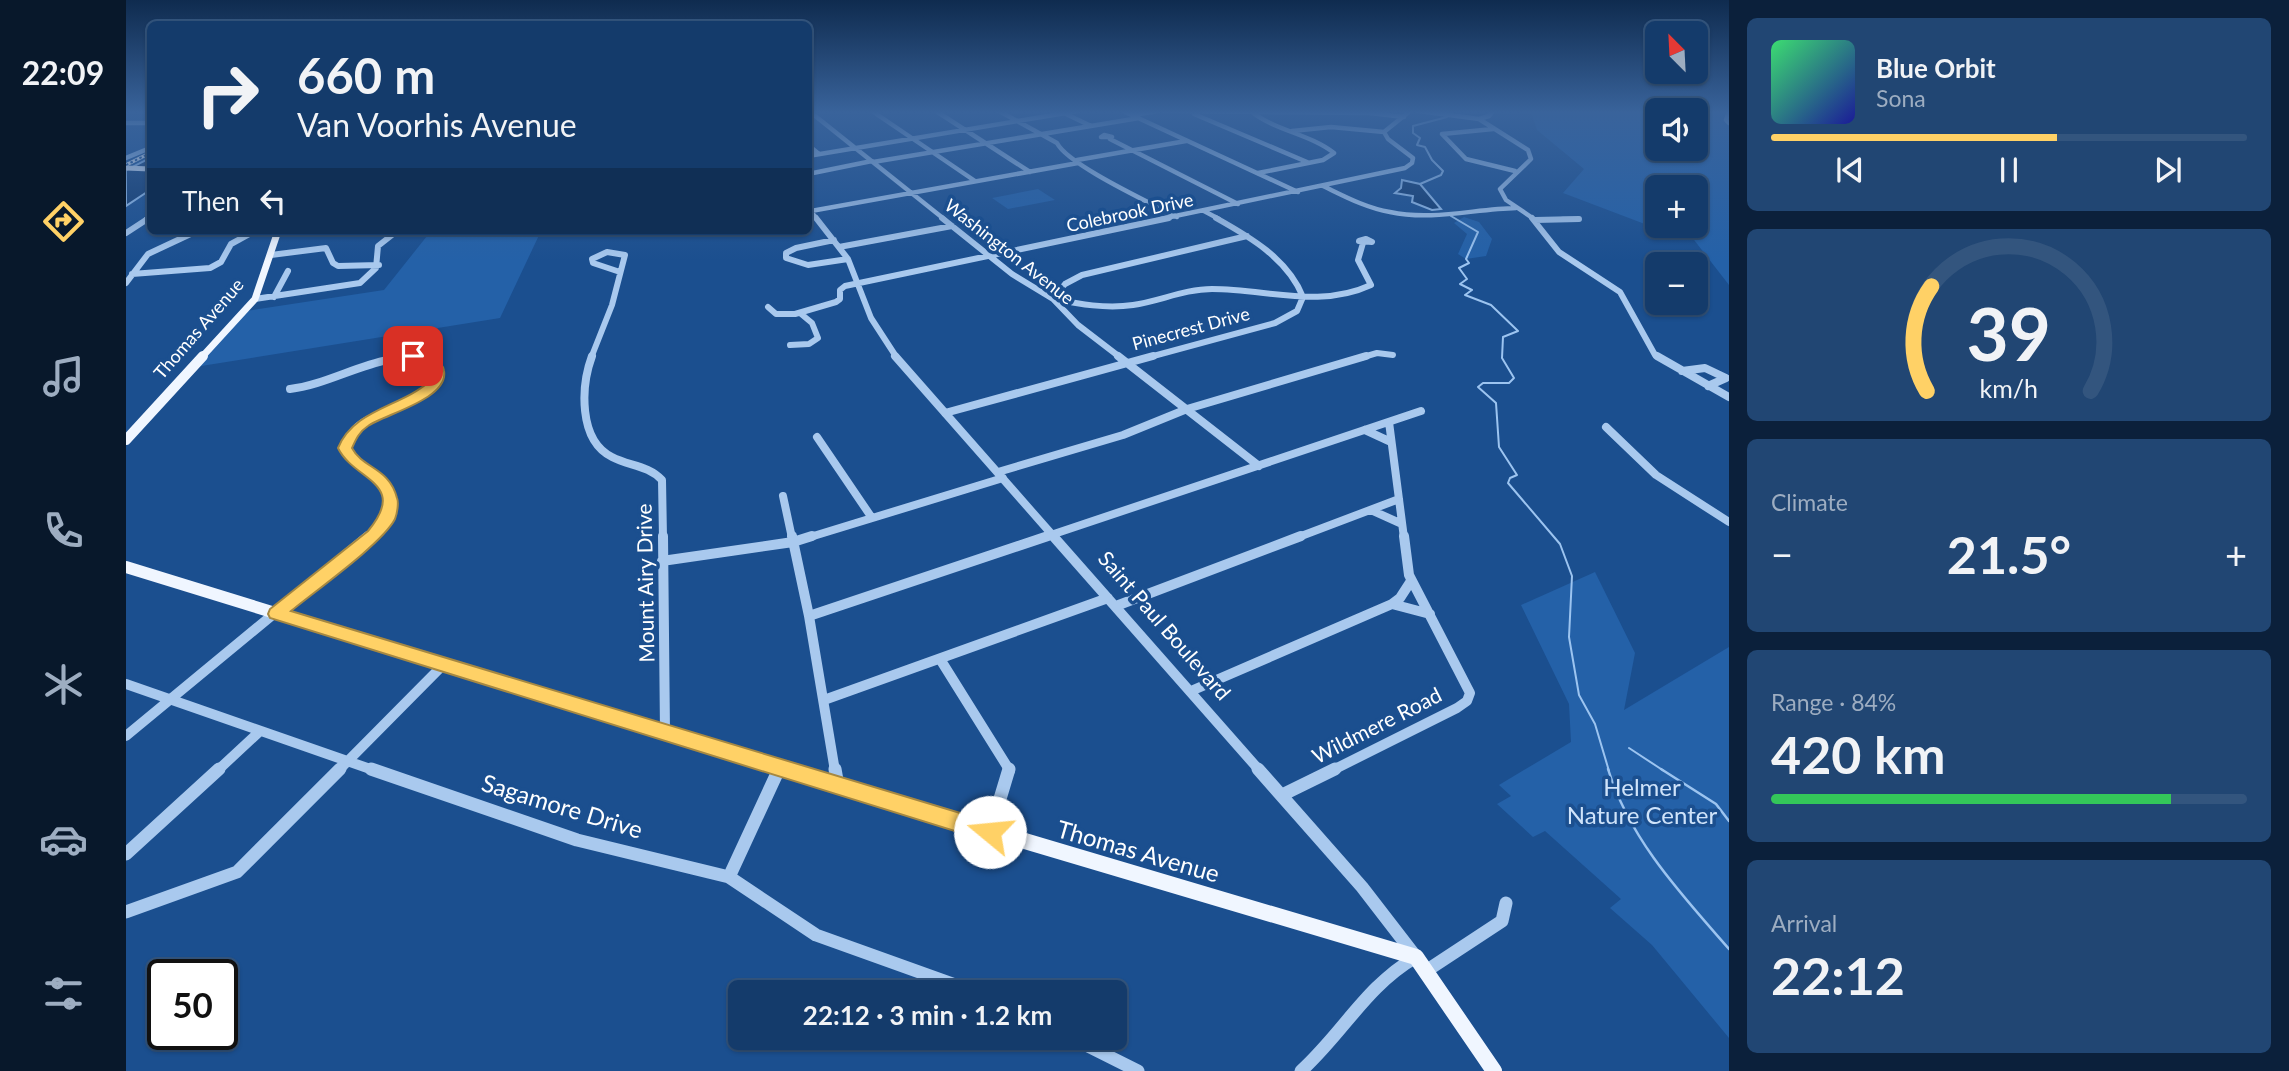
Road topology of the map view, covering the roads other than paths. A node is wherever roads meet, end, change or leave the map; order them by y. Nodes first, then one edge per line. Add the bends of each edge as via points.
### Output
1 (878, 161) edge
2 (945, 161) edge
3 (1014, 161) edge
4 (1083, 161) edge
5 (1154, 161) edge
6 (1232, 161) edge
7 (1303, 161) edge
8 (1316, 161) edge
9 (1413, 161) edge
10 (1473, 161) edge
11 (1529, 161) edge
12 (872, 162) junction
13 (1078, 162) junction
14 (1308, 163) junction
15 (126, 168) edge
16 (147, 169) edge
17 (1030, 172) junction
18 (1515, 172) junction
19 (812, 173) edge
20 (1258, 173) junction
21 (975, 181) junction
22 (1323, 186) junction
23 (1298, 192) junction
24 (911, 193) junction
25 (1238, 204) junction
26 (1518, 208) junction
27 (812, 210) edge
28 (1204, 211) junction
29 (812, 213) edge
30 (1177, 217) junction
31 (147, 219) edge
32 (1579, 219) dead end
33 (1535, 220) junction
34 (952, 226) junction
35 (126, 233) edge
36 (188, 235) edge
37 (247, 235) edge
38 (277, 235) edge
39 (393, 235) dead end
40 (1247, 236) junction
41 (1363, 243) dead end
42 (837, 244) junction
43 (271, 255) junction
44 (991, 257) junction
45 (848, 259) junction
46 (379, 265) junction
47 (288, 271) dead end
48 (620, 272) dead end
49 (132, 274) junction
50 (126, 283) edge
51 (859, 285) junction
52 (1302, 296) junction
53 (275, 297) junction
54 (255, 299) junction
55 (1053, 299) junction
56 (768, 307) dead end
57 (800, 313) junction
58 (790, 345) dead end
59 (1393, 355) dead end
60 (1127, 363) junction
61 (1682, 371) junction
62 (1708, 386) junction
63 (290, 389) dead end
64 (1729, 397) edge
65 (1187, 409) junction
66 (1421, 411) dead end
67 (945, 413) junction
68 (1389, 422) junction
69 (1606, 427) dead end
70 (1365, 430) junction
71 (817, 437) dead end
72 (126, 440) edge
73 (1391, 442) junction
74 (1259, 466) junction
75 (1000, 475) junction
76 (783, 496) dead end
77 (1399, 499) junction
78 (1371, 510) junction
79 (872, 518) junction
80 (1729, 522) edge
81 (1402, 524) junction
82 (1054, 536) junction
83 (793, 542) junction
84 (662, 561) junction
85 (126, 567) edge
86 (1411, 581) junction
87 (1112, 602) junction
88 (1392, 604) junction
89 (277, 614) junction
90 (1430, 614) junction
91 (809, 616) junction
92 (940, 659) junction
93 (443, 665) junction
94 (126, 684) edge
95 (1191, 691) junction
96 (170, 700) junction
97 (824, 700) junction
98 (261, 731) junction
99 (665, 733) junction
100 (126, 736) edge
101 (348, 761) junction
102 (779, 768) junction
103 (838, 786) junction
104 (1282, 795) junction
105 (990, 832) junction
106 (126, 854) edge
107 (729, 877) junction
108 (1506, 904) dead end
109 (126, 912) edge
110 (1421, 964) junction
111 (942, 980) edge
112 (1096, 1050) edge
113 (1138, 1071) edge
114 (1301, 1071) edge
115 (1494, 1071) edge

1 - 12 street
2 - 21 street
3 - 17 street
4 - 13 street
5 - 25 street
6 - 20 street
7 - 14 street
8 - 14 street
9 - 22 street, Colebrook Drive
10 - 18 street
11 - 18 street
12 - 19 street
12 - 24 street, Washington Avenue
13 - 17 street
13 - 30 street
14 - 20 street
15 - 16 main road
17 - 21 street
18 - 26 street via 1500,191
20 - 23 street
21 - 24 street
22 - 23 street, Colebrook Drive
22 - 26 street via 1372,208 1402,215
23 - 25 street, Colebrook Drive
24 - 27 street
24 - 34 street, Washington Avenue
25 - 28 street, Colebrook Drive
26 - 33 street
28 - 30 street, Colebrook Drive
28 - 40 street
29 - 42 street, Saint Paul Boulevard
30 - 44 street, Colebrook Drive
31 - 35 street
32 - 33 street
33 - 61 street via 1559,252 1620,292 1652,352
34 - 42 street
34 - 44 street, Washington Avenue
36 - 49 street via 154,251
37 - 49 street via 230,244 221,262 210,268
38 - 43 main road, Thomas Avenue
39 - 46 street via 378,246
40 - 52 street via 1283,266
40 - 55 street via 1083,275 1065,284
41 - 52 street via 1357,261 1371,285 1346,295
42 - 45 street, Saint Paul Boulevard
42 - 45 street via 792,249 786,258 804,265
43 - 46 street via 304,247 328,249 333,263 341,267
43 - 54 main road, Thomas Avenue
44 - 51 street, Colebrook Drive
44 - 55 street, Washington Avenue
45 - 51 street, Saint Paul Boulevard
46 - 53 street via 368,279 354,285
47 - 53 street
48 - 84 street, Mount Airy Drive via 584,396 592,433 603,451 662,480
49 - 50 street
51 - 57 street via 843,287 836,302
51 - 67 street, Saint Paul Boulevard via 882,338
52 - 55 street via 1209,289 1120,306
52 - 60 street, Pinecrest Drive via 1302,307 1284,320
53 - 54 street
54 - 72 main road, Thomas Avenue
55 - 60 street, Washington Avenue
56 - 57 street via 780,315
57 - 58 street via 812,323 818,338 809,344
59 - 65 street via 1377,353
60 - 65 street, Washington Avenue
60 - 67 street, Pinecrest Drive
61 - 62 street
61 - 62 street via 1708,368 1726,378
62 - 64 street
63 - 89 street via 403,356 429,361 438,374 436,383 420,397 373,417 350,434 346,453 380,477 390,499 388,517 373,535
65 - 74 street, Washington Avenue
65 - 75 street
66 - 68 street
67 - 75 street, Saint Paul Boulevard
68 - 70 street
68 - 73 street, Wildmere Road
69 - 80 street via 1656,475
70 - 73 street
70 - 74 street
71 - 79 street
73 - 77 street, Wildmere Road
74 - 82 street
75 - 79 street
75 - 82 street, Saint Paul Boulevard
76 - 83 street
77 - 78 street
77 - 81 street, Wildmere Road
78 - 81 street
78 - 87 street
79 - 83 street
81 - 86 street, Wildmere Road
82 - 87 street, Saint Paul Boulevard
82 - 91 street
83 - 84 street
83 - 91 street
84 - 99 street, Mount Airy Drive
85 - 89 main road, Thomas Avenue
86 - 88 street
86 - 90 street, Wildmere Road
87 - 92 street
87 - 95 street, Saint Paul Boulevard
88 - 90 street
88 - 95 street
89 - 93 main road, Thomas Avenue
89 - 96 street
90 - 104 street, Wildmere Road via 1468,683 1471,693 1467,701
91 - 97 street
92 - 97 street
92 - 105 street via 1010,771
93 - 99 main road, Thomas Avenue
93 - 101 street
94 - 96 street, Sagamore Drive
95 - 104 street, Saint Paul Boulevard
96 - 98 street, Sagamore Drive
96 - 100 street
97 - 103 street
98 - 101 street, Sagamore Drive
98 - 106 street
99 - 102 main road, Thomas Avenue
101 - 107 street, Sagamore Drive via 577,840
101 - 109 street via 237,873
102 - 103 main road, Thomas Avenue
102 - 107 street
103 - 105 main road, Thomas Avenue
104 - 110 street, Saint Paul Boulevard
105 - 110 main road, Thomas Avenue
107 - 111 street, Sagamore Drive via 816,935
108 - 110 street via 1502,921
110 - 114 street via 1396,966 1375,984
110 - 115 main road, Saint Paul Boulevard
112 - 113 street

